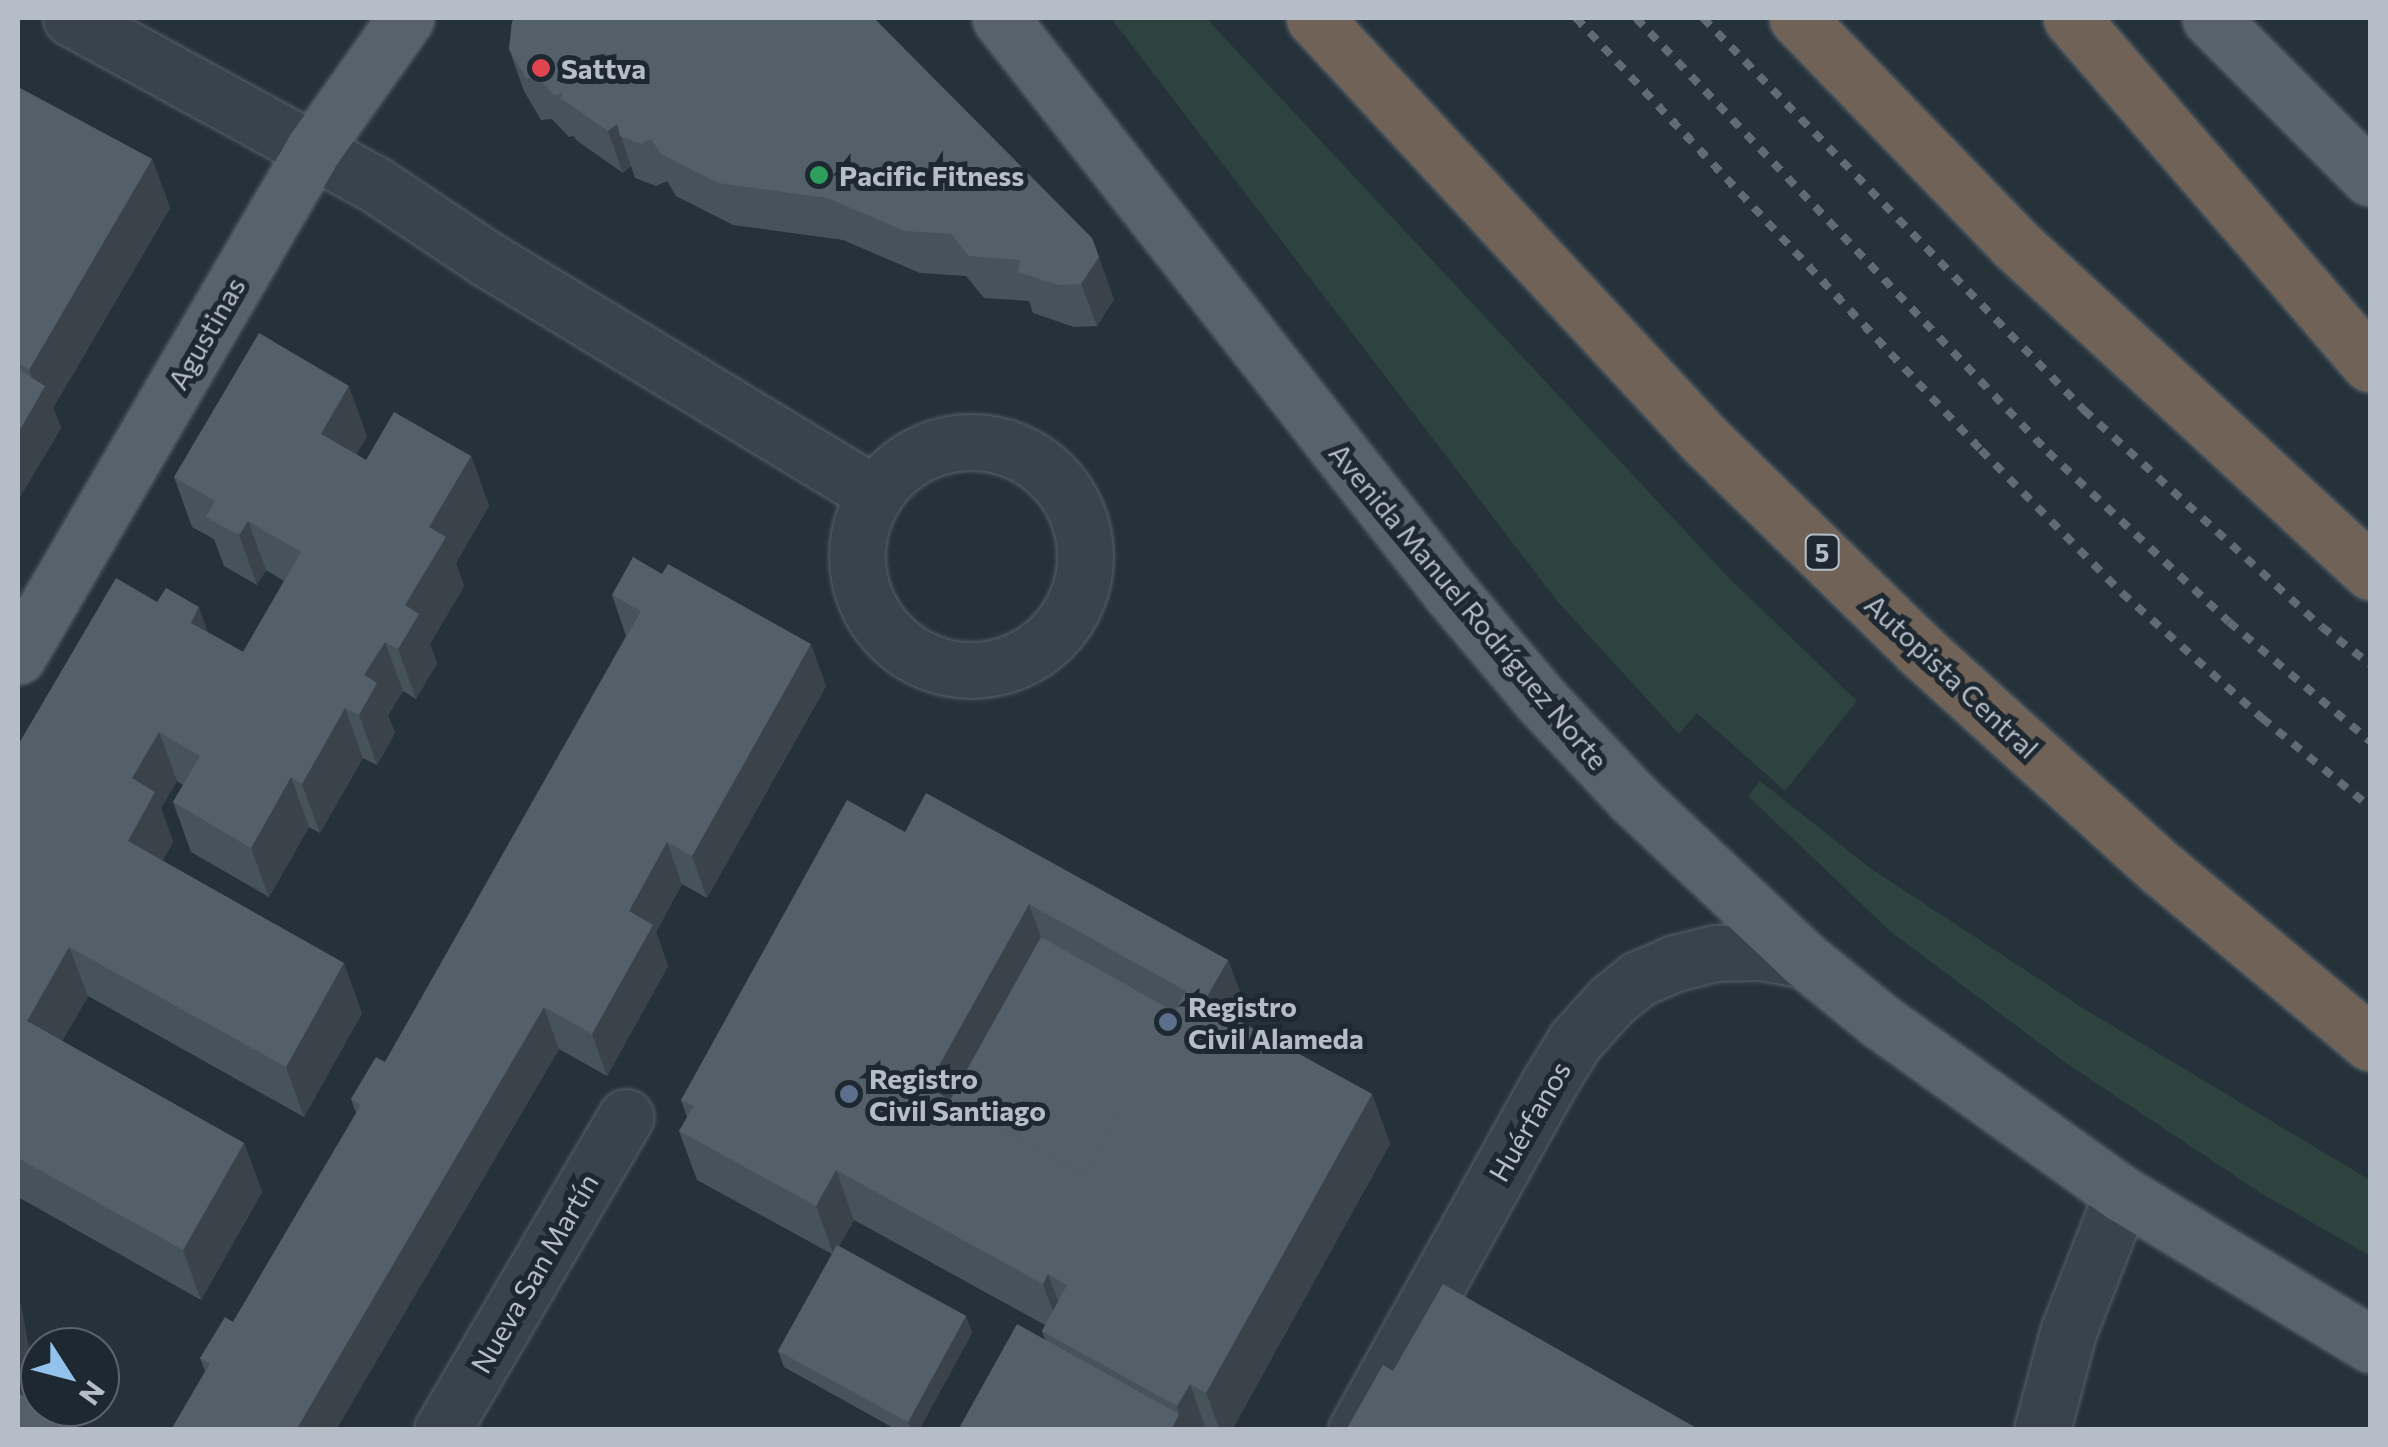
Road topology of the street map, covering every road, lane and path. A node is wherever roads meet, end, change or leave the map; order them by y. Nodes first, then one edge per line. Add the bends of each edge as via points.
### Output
1 (72, 18) edge
2 (406, 18) edge
3 (1000, 18) edge
4 (1314, 18) edge
5 (1797, 18) edge
6 (2070, 18) edge
7 (2210, 18) edge
8 (314, 148) junction
9 (2370, 178) edge
10 (2370, 364) edge
11 (875, 494) junction
12 (2370, 572) edge
13 (18, 656) edge
14 (1805, 960) junction
15 (2370, 1043) edge
16 (626, 1117) dead end
17 (2122, 1194) junction
18 (2370, 1344) edge
19 (442, 1430) edge
20 (1356, 1430) edge
21 (2042, 1430) edge

1 - 8 street
2 - 8 main road, Agustinas
3 - 14 main road, Avenida Manuel Rodríguez Norte via 1541,700 1632,798
4 - 15 highway, Autopista Central / 5 via 1706,440 1919,649 2162,869
5 - 12 highway via 2014,242
6 - 10 highway
7 - 9 main road
8 - 11 street
8 - 13 main road, Agustinas
11 - 11 street via 859,530 856,570 868,608 892,640 926,662 965,670 1004,666 1039,647 1066,619 1082,581 1084,542 1073,504 1049,471 1016,450 977,442 937,446 902,464
14 - 17 main road, Avenida Manuel Rodríguez Norte
14 - 20 street, Huérfanos via 1716,953 1638,980 1610,1002 1575,1040 1548,1085
16 - 19 street, Nueva San Martín
17 - 18 main road, Avenida Manuel Rodríguez Norte
17 - 21 street via 2068,1332

